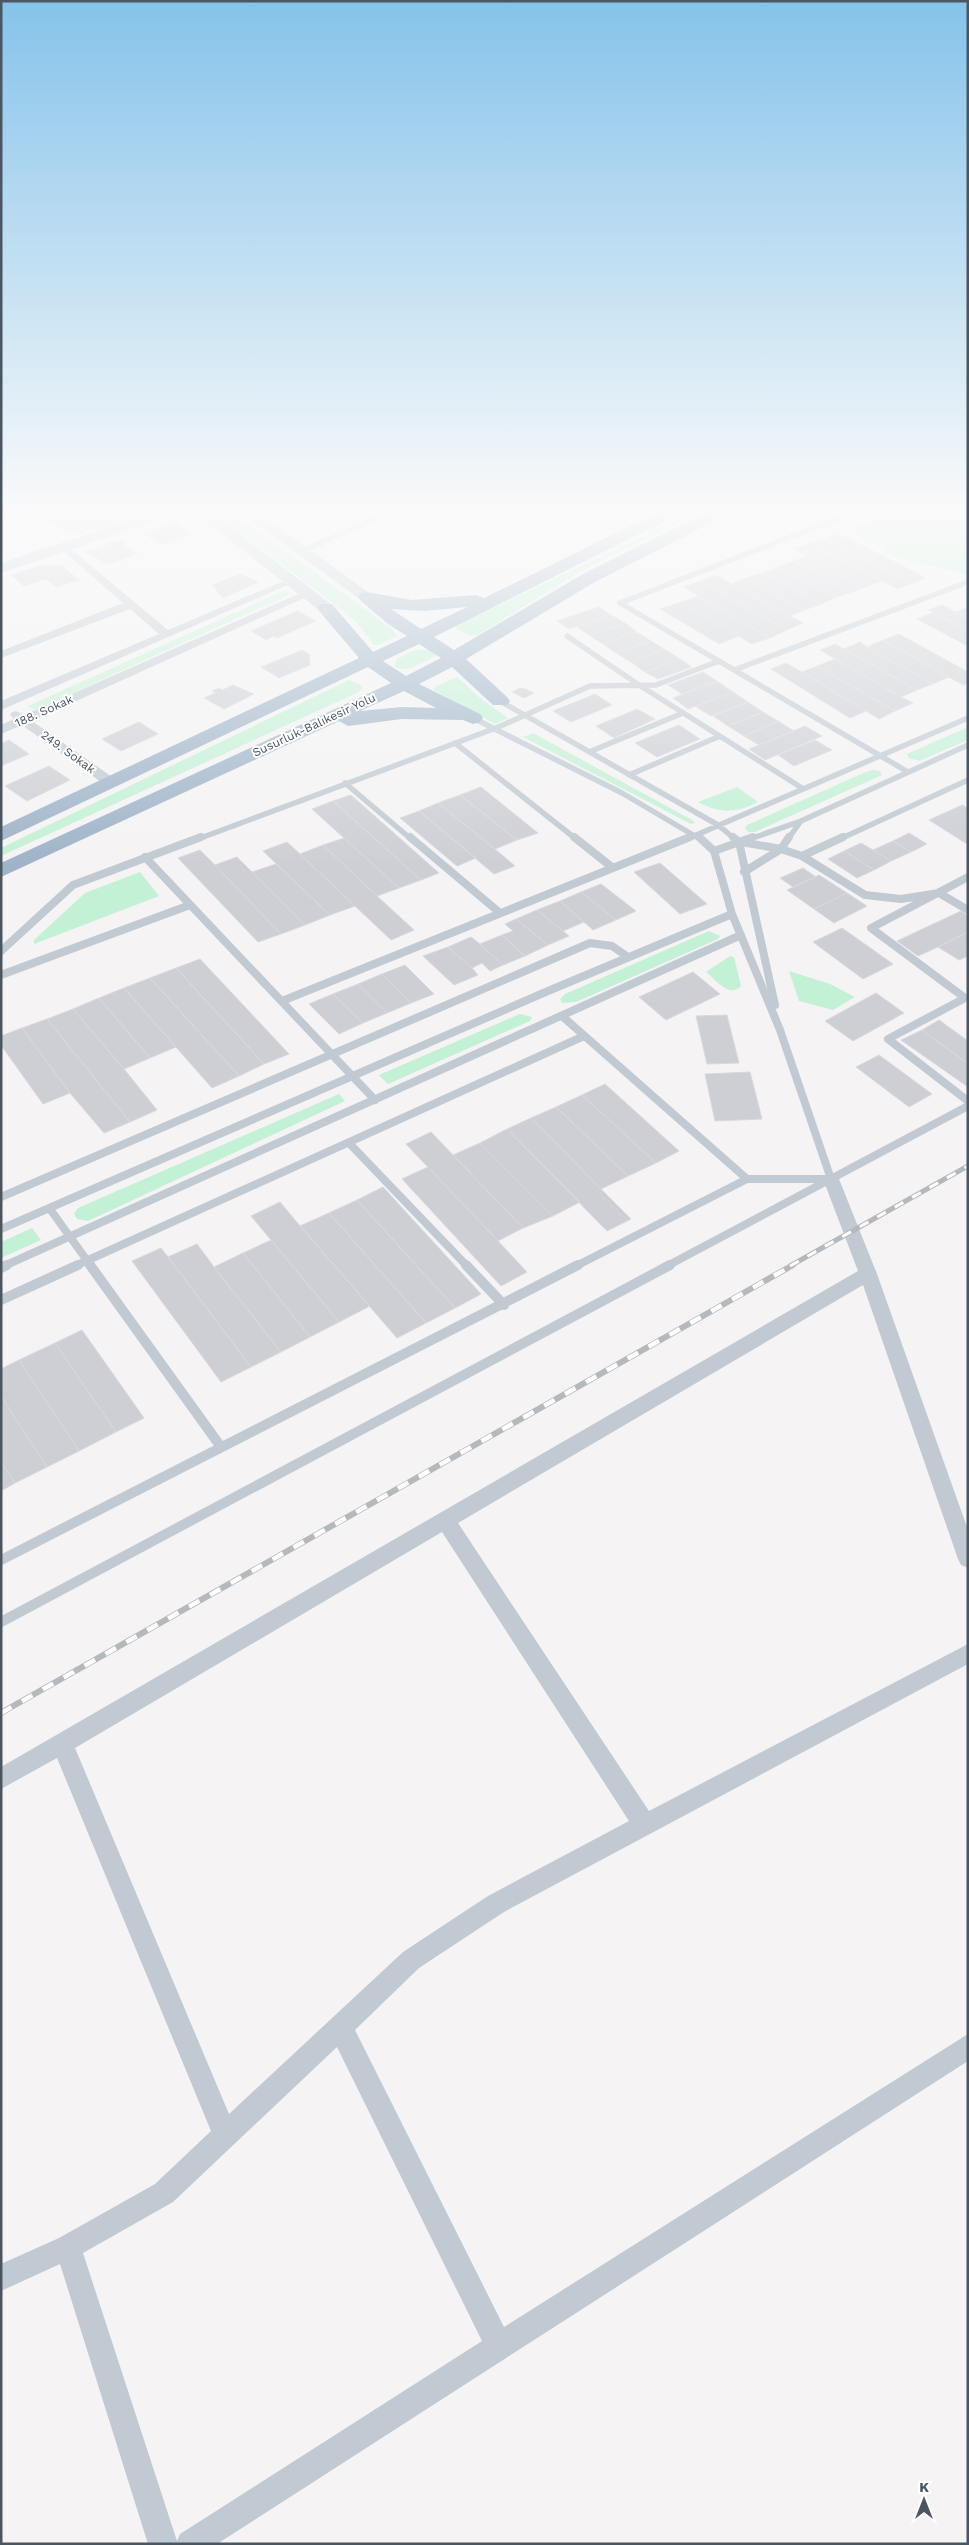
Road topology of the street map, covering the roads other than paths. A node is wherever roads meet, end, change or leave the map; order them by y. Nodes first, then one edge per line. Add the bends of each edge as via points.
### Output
1 (70, 628) edge
2 (159, 628) edge
3 (184, 628) edge
4 (229, 628) edge
5 (334, 628) edge
6 (343, 628) edge
7 (408, 628) edge
8 (439, 628) edge
9 (508, 628) edge
10 (509, 628) edge
11 (662, 628) edge
12 (846, 628) edge
13 (167, 635) junction
14 (422, 636) junction
15 (567, 636) dead end
16 (1, 655) edge
17 (454, 658) junction
18 (370, 660) junction
19 (719, 661) junction
20 (734, 670) junction
21 (404, 684) junction
22 (639, 685) junction
23 (279, 701) junction
24 (500, 701) junction
25 (2, 705) edge
26 (682, 713) junction
27 (526, 715) junction
28 (473, 718) junction
29 (968, 718) edge
30 (24, 720) junction
31 (496, 728) junction
32 (1, 730) edge
33 (296, 734) junction
34 (720, 736) junction
35 (454, 743) junction
36 (968, 745) edge
37 (589, 752) junction
38 (881, 756) junction
39 (908, 772) junction
40 (628, 775) junction
41 (968, 780) edge
42 (110, 782) junction
43 (345, 784) junction
44 (802, 788) junction
45 (801, 821) junction
46 (718, 825) junction
47 (1, 835) edge
48 (696, 835) junction
49 (738, 842) junction
50 (781, 849) junction
51 (714, 851) junction
52 (145, 856) junction
53 (802, 856) junction
54 (614, 868) junction
55 (1, 871) edge
56 (744, 872) junction
57 (968, 876) edge
58 (939, 893) junction
59 (190, 905) junction
60 (968, 910) edge
61 (500, 913) junction
62 (732, 914) junction
63 (741, 935) junction
64 (1, 951) edge
65 (628, 956) junction
66 (1, 975) edge
67 (282, 1001) junction
68 (562, 1016) junction
69 (780, 1030) junction
70 (584, 1036) junction
71 (333, 1055) junction
72 (353, 1076) junction
73 (375, 1100) junction
74 (968, 1101) edge
75 (968, 1106) edge
76 (349, 1143) junction
77 (747, 1179) junction
78 (831, 1179) junction
79 (1, 1197) edge
80 (50, 1209) junction
81 (1, 1229) edge
82 (70, 1237) junction
83 (88, 1261) junction
84 (1, 1268) edge
85 (868, 1274) junction
86 (1, 1300) edge
87 (504, 1305) junction
88 (221, 1447) junction
89 (445, 1520) junction
90 (968, 1559) edge
91 (1, 1560) edge
92 (1, 1622) edge
93 (968, 1653) edge
94 (62, 1743) junction
95 (1, 1778) edge
96 (646, 1824) junction
97 (340, 2026) junction
98 (968, 2046) edge
99 (225, 2135) junction
100 (68, 2247) junction
101 (1, 2278) edge
102 (499, 2346) junction
103 (164, 2544) edge
104 (190, 2544) edge

1 - 16 street
2 - 13 street
3 - 13 street, 188. Sokak
4 - 30 street, 188. Sokak
5 - 23 highway via 335,653 318,676
6 - 18 highway
7 - 14 highway
8 - 14 highway
9 - 17 highway, Susurluk-Balıkesir Yolu
10 - 24 highway via 487,653 482,670
11 - 19 lane
12 - 20 lane
13 - 25 street, 188. Sokak
14 - 17 highway
14 - 18 highway
15 - 22 lane
17 - 21 highway, Susurluk-Balıkesir Yolu
17 - 24 highway
18 - 21 highway
18 - 23 highway
19 - 20 lane
19 - 22 lane via 656,685
20 - 38 lane
21 - 28 highway
21 - 33 highway, Susurluk-Balıkesir Yolu
22 - 26 lane
22 - 27 lane via 590,686
23 - 42 highway
24 - 27 lane
25 - 30 street, 249. Sokak
26 - 34 lane
26 - 37 lane
27 - 31 lane
27 - 37 lane
28 - 31 lane
28 - 33 highway via 430,713 368,715
29 - 38 lane
30 - 32 street, 188. Sokak
30 - 42 street, 249. Sokak
31 - 35 lane
31 - 48 lane
33 - 55 highway, Susurluk-Balıkesir Yolu
34 - 40 lane
34 - 44 lane
35 - 43 lane
35 - 54 lane
36 - 39 lane
37 - 40 lane
38 - 39 lane
38 - 44 lane
39 - 45 lane
40 - 46 lane
41 - 53 lane
42 - 47 highway
43 - 52 lane
43 - 61 lane
44 - 46 lane
45 - 49 lane
45 - 50 lane
46 - 48 lane
46 - 49 lane
48 - 51 lane
48 - 54 lane
49 - 50 lane
49 - 51 lane
49 - 56 lane
50 - 53 lane
50 - 56 lane
51 - 62 lane
52 - 59 lane
52 - 64 lane via 72,885
53 - 58 lane via 865,895 901,899
54 - 61 lane
56 - 69 lane
57 - 58 lane
58 - 60 lane
58 - 74 lane via 871,928 965,998 888,1039
59 - 66 lane
59 - 67 lane
61 - 67 lane
62 - 63 lane
62 - 65 lane
63 - 68 lane
63 - 69 lane
65 - 71 lane via 612,946 590,943
65 - 72 lane
67 - 71 lane
68 - 70 lane
68 - 73 lane
69 - 78 lane
70 - 76 lane
70 - 77 lane
71 - 72 lane
71 - 79 lane
72 - 73 lane
72 - 80 lane
73 - 82 lane
75 - 78 lane
76 - 83 lane
76 - 87 lane
77 - 78 lane
77 - 87 lane
78 - 85 street
78 - 92 lane
80 - 81 lane
80 - 82 lane
82 - 83 lane
82 - 84 lane
83 - 86 lane
83 - 88 lane
85 - 89 street
85 - 90 street
87 - 88 lane
88 - 91 lane
89 - 94 street
89 - 96 street
93 - 96 street
94 - 95 street
94 - 99 street
96 - 97 street via 496,1904 411,1960
97 - 99 street
97 - 102 street
98 - 102 street
99 - 100 street via 164,2193
100 - 101 street
100 - 103 street
102 - 104 street

